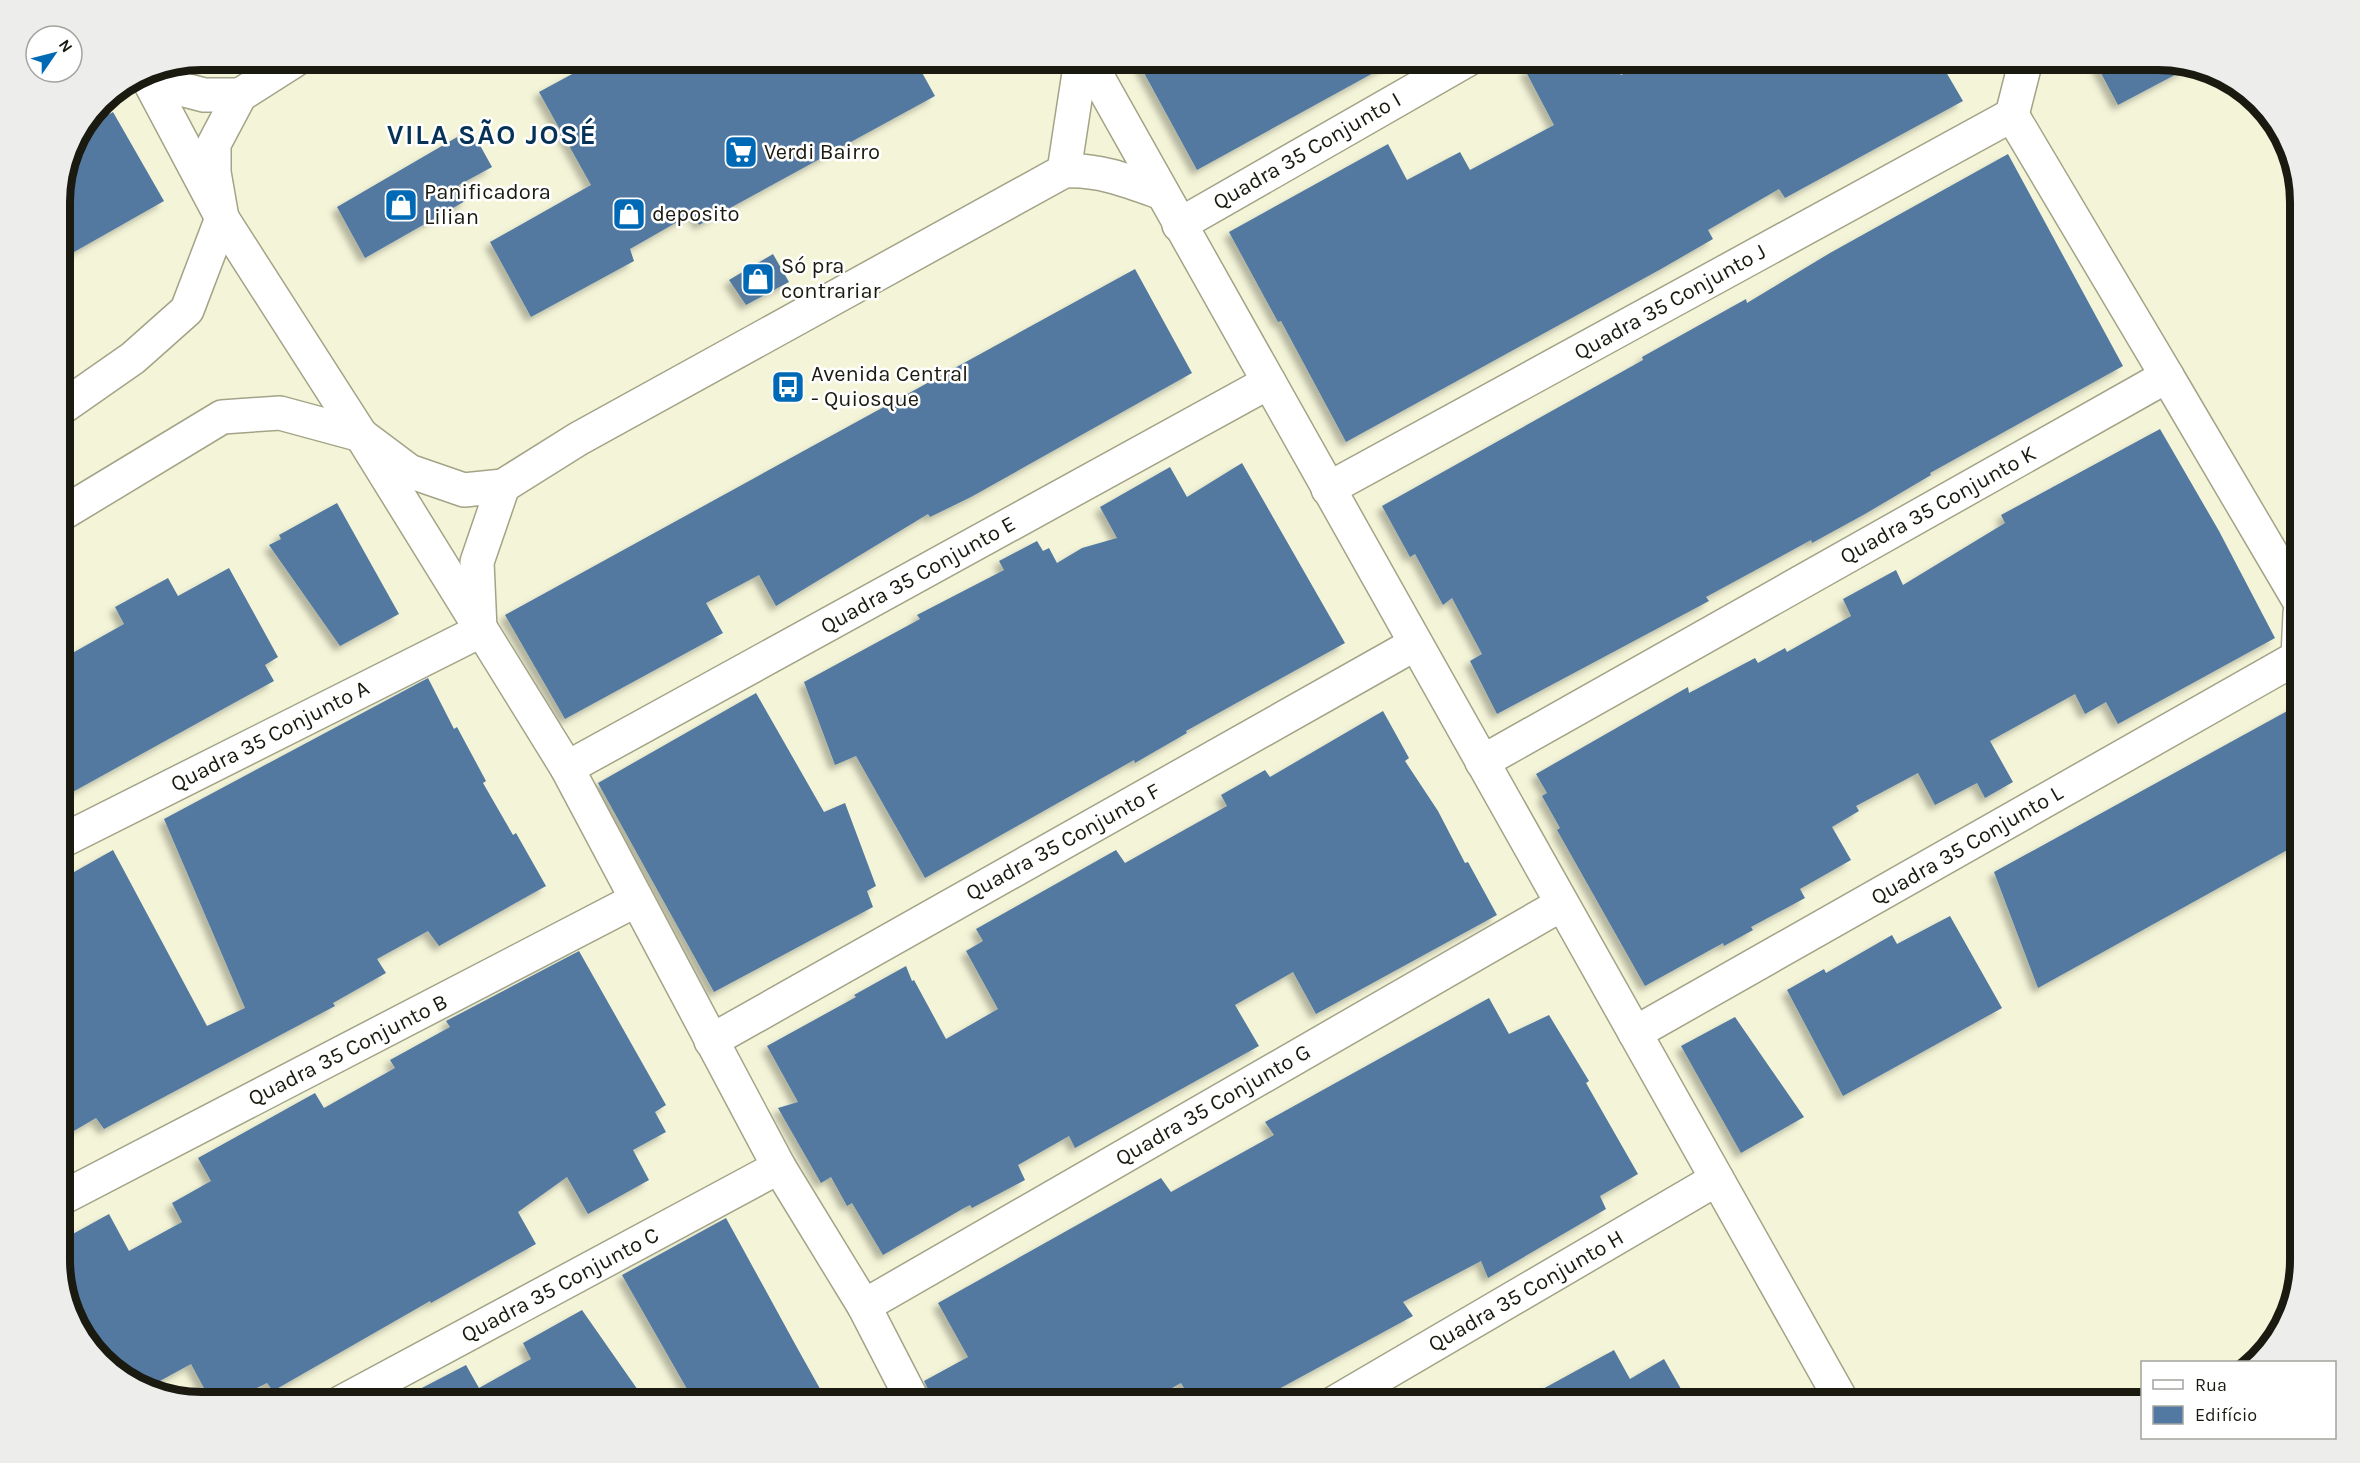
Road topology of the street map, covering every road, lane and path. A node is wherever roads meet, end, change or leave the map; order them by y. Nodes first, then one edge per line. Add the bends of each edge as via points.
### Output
1 (279, 70) edge
2 (1079, 70) edge
3 (1094, 70) edge
4 (1450, 70) edge
5 (2023, 70) edge
6 (156, 80) edge
7 (150, 82) edge
8 (240, 95) junction
9 (2012, 115) junction
10 (1064, 171) junction
11 (1162, 193) junction
12 (222, 218) junction
13 (1179, 225) junction
14 (2167, 376) junction
15 (1269, 382) junction
16 (71, 402) edge
17 (361, 435) junction
18 (503, 486) junction
19 (1328, 489) junction
20 (71, 508) edge
21 (2289, 584) edge
22 (480, 631) junction
23 (1415, 644) junction
24 (2289, 662) edge
25 (1482, 762) junction
26 (567, 768) junction
27 (71, 836) edge
28 (636, 900) junction
29 (1562, 904) junction
30 (1635, 1033) junction
31 (711, 1041) junction
32 (779, 1167) junction
33 (1718, 1179) junction
34 (71, 1193) edge
35 (864, 1306) junction
36 (360, 1392) edge
37 (908, 1392) edge
38 (1353, 1392) edge
39 (1837, 1392) edge

1 - 8 street
2 - 10 street
3 - 11 street
4 - 13 street, Quadra 35 Conjunto I
5 - 9 street
6 - 8 street via 204,95
7 - 12 street
8 - 12 street via 214,144 214,172
9 - 14 street
9 - 19 street, Quadra 35 Conjunto J
10 - 11 street via 1086,170 1118,177
10 - 18 street via 589,434
11 - 13 street
12 - 16 street via 187,310 132,358
12 - 17 street
13 - 15 street
14 - 21 street
14 - 25 street, Quadra 35 Conjunto K
15 - 19 street
15 - 26 street, Quadra 35 Conjunto E
17 - 18 street via 410,471 464,490
17 - 20 street via 280,412 222,417
17 - 22 street
18 - 22 street via 477,562
19 - 23 street
22 - 26 street
22 - 27 street, Quadra 35 Conjunto A
23 - 25 street
23 - 31 street, Quadra 35 Conjunto F
24 - 30 street, Quadra 35 Conjunto L
25 - 29 street
26 - 28 street
28 - 31 street
28 - 34 street, Quadra 35 Conjunto B
29 - 30 street
29 - 35 street, Quadra 35 Conjunto G
30 - 33 street
31 - 32 street
32 - 35 street
32 - 36 street, Quadra 35 Conjunto C
33 - 38 street, Quadra 35 Conjunto H
33 - 39 street
35 - 37 street

